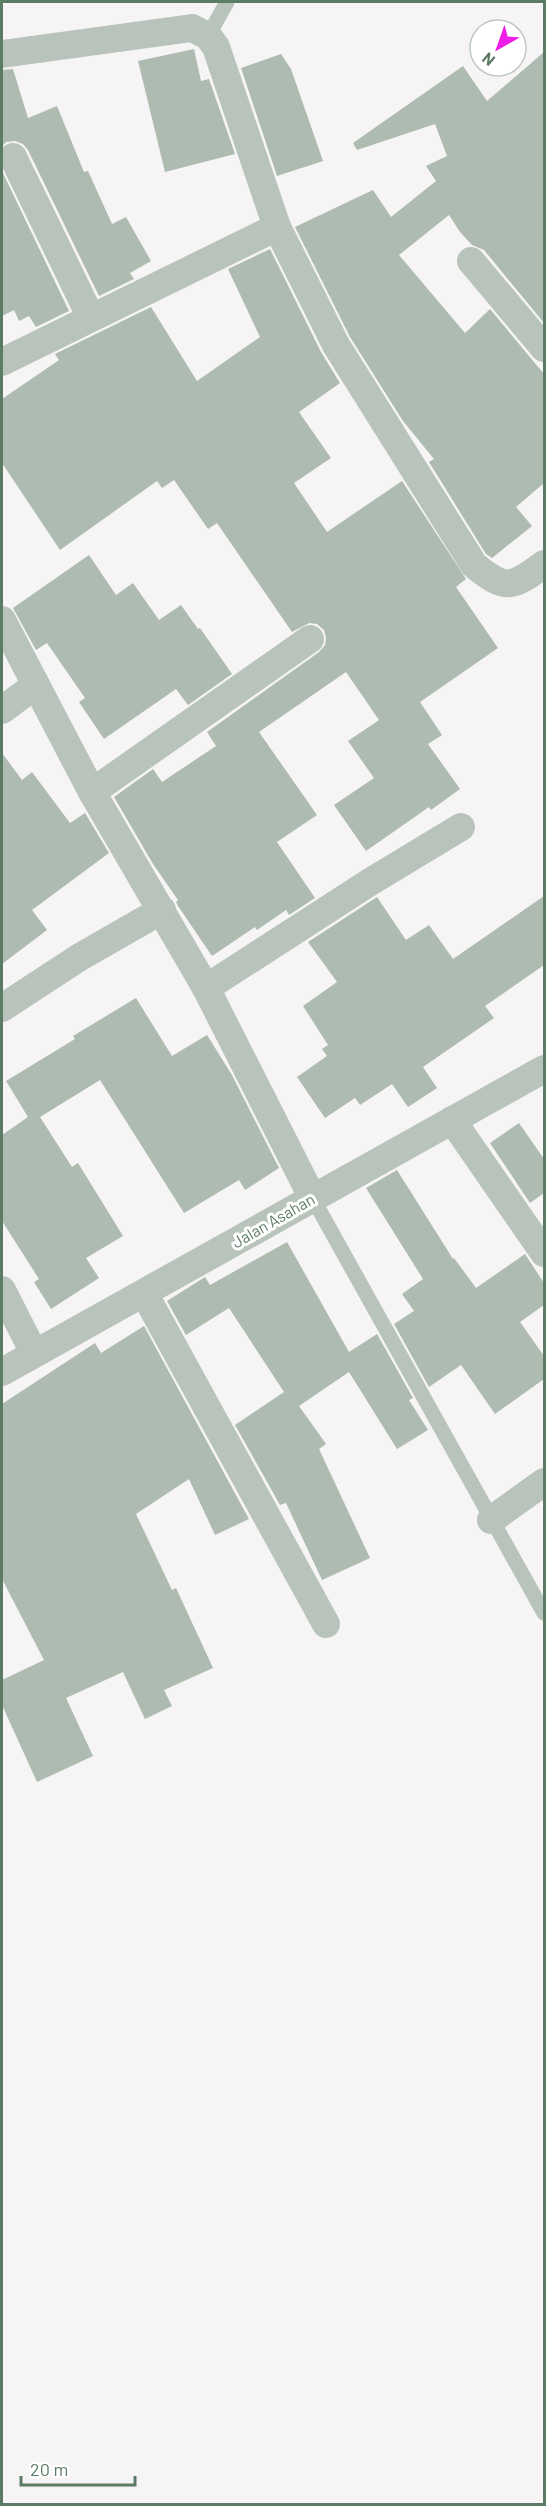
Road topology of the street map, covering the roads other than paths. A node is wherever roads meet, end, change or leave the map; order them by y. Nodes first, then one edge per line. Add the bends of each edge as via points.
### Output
1 (227, 2) edge
2 (215, 49) junction
3 (2, 54) edge
4 (13, 157) dead end
5 (277, 227) junction
6 (471, 261) dead end
7 (91, 318) junction
8 (544, 348) edge
9 (2, 362) edge
10 (544, 564) edge
11 (2, 620) edge
12 (310, 639) dead end
13 (36, 685) junction
14 (2, 710) edge
15 (92, 792) junction
16 (461, 827) dead end
17 (162, 910) junction
18 (206, 988) junction
19 (2, 1008) edge
20 (544, 1069) edge
21 (452, 1120) junction
22 (312, 1197) junction
23 (544, 1253) edge
24 (2, 1290) edge
25 (144, 1293) junction
26 (34, 1353) junction
27 (2, 1372) edge
28 (544, 1482) edge
29 (491, 1520) junction
30 (544, 1613) edge
31 (326, 1624) dead end

1 - 2 lane
2 - 3 street via 192,28
2 - 5 street
4 - 7 street
5 - 7 street
5 - 10 street via 336,345 474,565 491,579 505,584 522,581
6 - 8 street
7 - 9 street
11 - 13 street
12 - 15 street
13 - 14 street
13 - 15 street
15 - 17 street
16 - 18 street
17 - 18 street
17 - 19 street
18 - 22 street
20 - 21 street, Jalan Asahan
21 - 22 street, Jalan Asahan
21 - 23 street
22 - 25 street, Jalan Asahan
22 - 29 lane
24 - 26 street
25 - 26 street, Jalan Asahan
25 - 31 street
26 - 27 street, Jalan Asahan
28 - 29 street
29 - 30 lane

